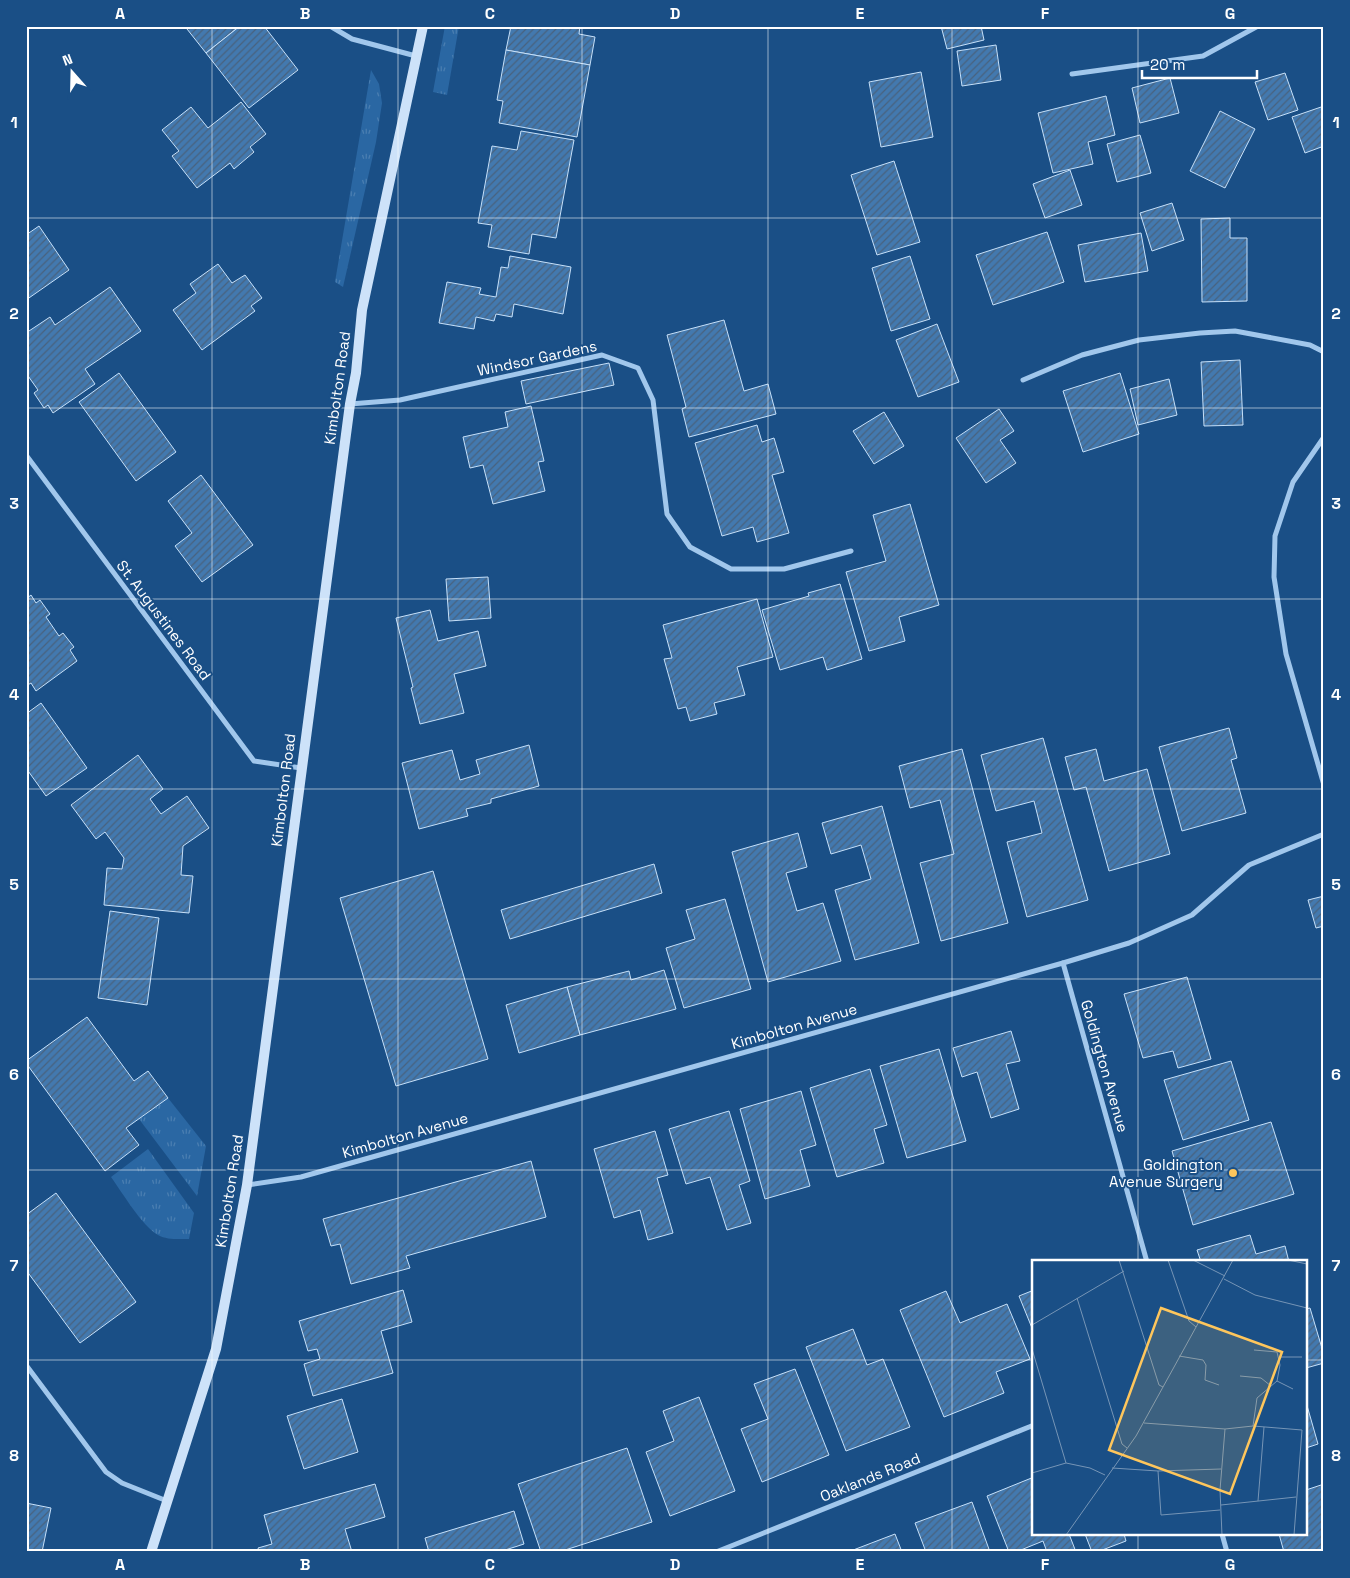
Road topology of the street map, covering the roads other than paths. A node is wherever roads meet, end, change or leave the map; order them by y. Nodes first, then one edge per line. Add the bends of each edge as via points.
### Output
1 (330, 26) edge
2 (423, 26) edge
3 (1258, 26) edge
4 (417, 56) junction
5 (1072, 74) dead end
6 (1324, 352) edge
7 (1023, 380) dead end
8 (350, 404) junction
9 (1324, 437) edge
10 (26, 455) edge
11 (851, 551) dead end
12 (301, 768) junction
13 (1324, 785) edge
14 (1324, 834) edge
15 (1063, 963) junction
16 (247, 1185) junction
17 (1146, 1260) edge
18 (26, 1365) edge
19 (1032, 1425) edge
20 (167, 1501) junction
21 (1223, 1536) edge
22 (151, 1552) edge
23 (716, 1552) edge
24 (1227, 1552) edge

1 - 4 street via 352,39
2 - 4 main road, Kimbolton Road
3 - 5 street via 1203,56
4 - 8 main road, Kimbolton Road via 362,310
6 - 7 street via 1310,345 1235,331 1200,333 1139,340 1082,355
8 - 11 street, Windsor Gardens via 400,400 602,355 638,368 653,400 666,514 690,547 731,569 784,569
8 - 12 main road, Kimbolton Road
9 - 13 street via 1293,482 1275,536 1274,577 1286,654
10 - 12 street, St. Augustines Road via 254,761
12 - 16 main road, Kimbolton Road
14 - 15 street, Kimbolton Avenue via 1249,865 1192,915 1129,942
15 - 16 street, Kimbolton Avenue via 301,1178
15 - 17 street, Goldington Avenue
16 - 20 main road, Kimbolton Road via 216,1348
18 - 20 street via 106,1472 122,1483
19 - 23 street, Oaklands Road
20 - 22 main road, Kimbolton Road
21 - 24 street

